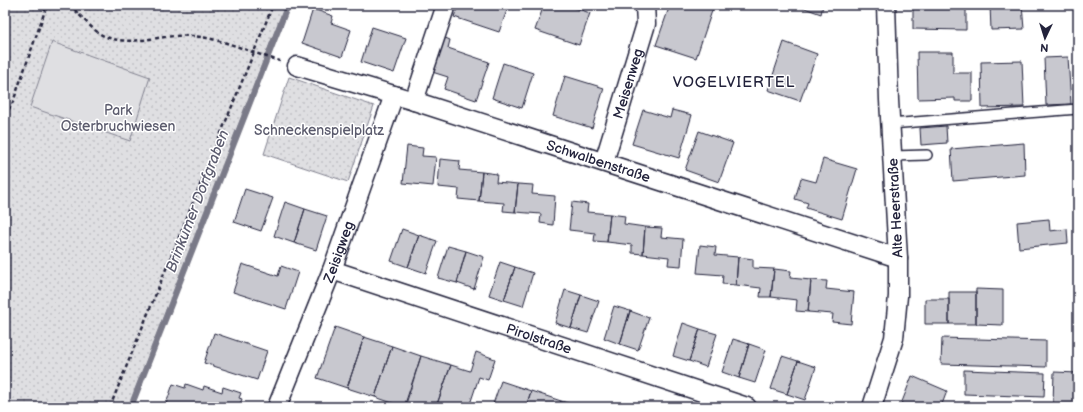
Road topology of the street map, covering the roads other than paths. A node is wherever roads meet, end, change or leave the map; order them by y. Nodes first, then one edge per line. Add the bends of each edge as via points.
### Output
1 (446, 5) edge
2 (645, 5) edge
3 (886, 5) edge
4 (297, 66) dead end
5 (394, 94) junction
6 (414, 101) junction
7 (1078, 109) edge
8 (890, 124) junction
9 (927, 155) dead end
10 (892, 156) junction
11 (604, 162) junction
12 (898, 258) junction
13 (332, 270) junction
14 (277, 407) edge
15 (747, 407) edge
16 (872, 407) edge

1 - 6 street
2 - 11 street, Meisenweg via 646,24
3 - 8 street, Alte Heerstraße
4 - 5 street, Schwalbenstraße
5 - 6 street, Schwalbenstraße
5 - 13 street, Zeisigweg
6 - 11 street, Schwalbenstraße
7 - 8 lane
8 - 10 street, Alte Heerstraße
9 - 10 lane
10 - 12 street, Alte Heerstraße
11 - 12 street, Schwalbenstraße
12 - 16 street, Alte Heerstraße via 894,338
13 - 14 street, Zeisigweg
13 - 15 street, Pirolstraße

